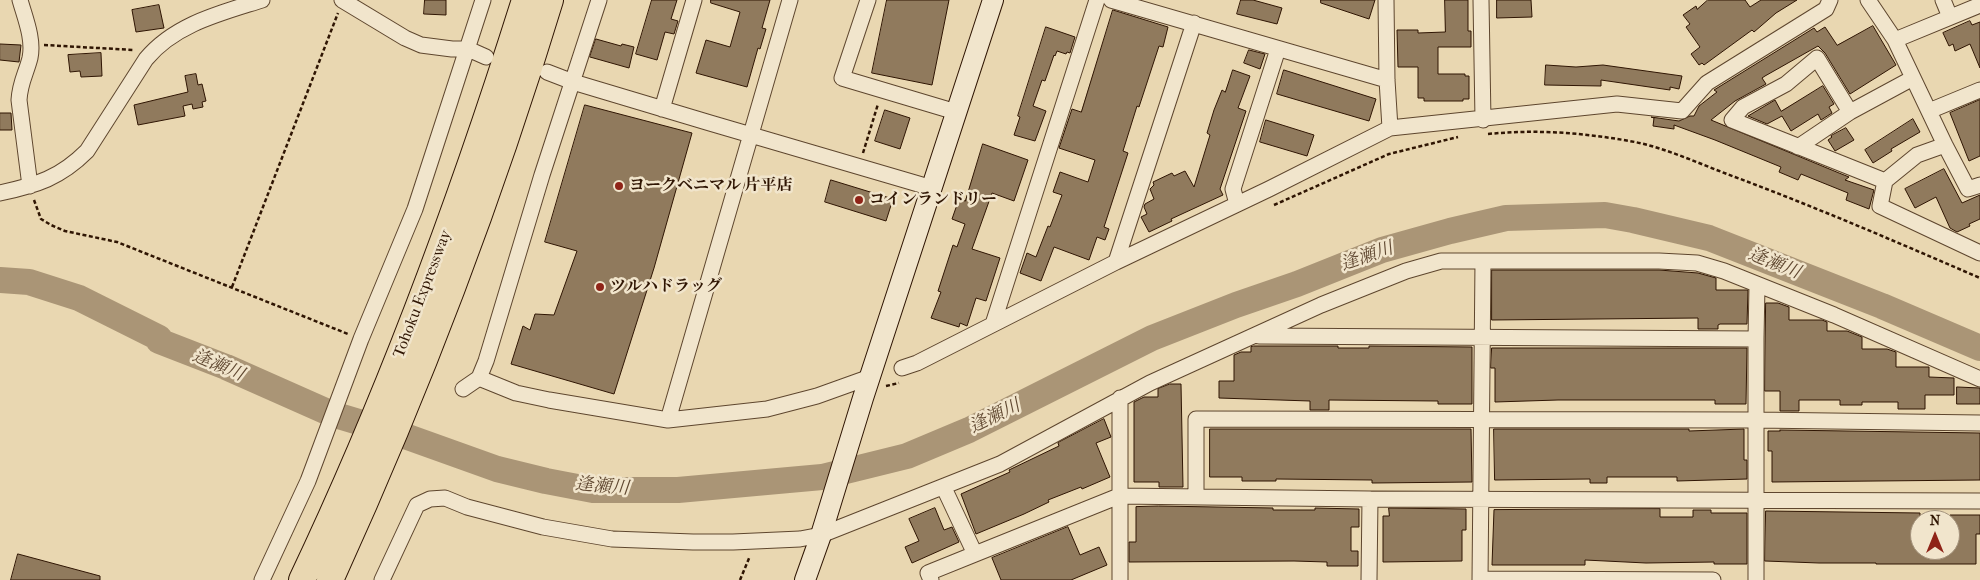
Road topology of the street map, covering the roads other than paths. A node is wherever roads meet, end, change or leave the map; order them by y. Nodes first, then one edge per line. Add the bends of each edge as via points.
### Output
1 (20, 0) edge
2 (262, 0) edge
3 (343, 0) edge
4 (483, 0) edge
5 (524, 0) edge
6 (550, 0) edge
7 (599, 0) edge
8 (694, 0) edge
9 (790, 0) edge
10 (868, 0) edge
11 (993, 0) edge
12 (1097, 0) edge
13 (1111, 0) edge
14 (1386, 0) edge
15 (1481, 0) edge
16 (1830, 0) edge
17 (1868, 0) edge
18 (1943, 0) edge
19 (1980, 6) edge
20 (1950, 18) junction
21 (1194, 23) junction
22 (1895, 40) junction
23 (468, 49) junction
24 (1278, 49) junction
25 (486, 57) dead end
26 (546, 72) dead end
27 (1913, 78) junction
28 (1387, 80) junction
29 (573, 82) junction
30 (1980, 90) edge
31 (662, 109) junction
32 (1929, 111) junction
33 (956, 112) junction
34 (1850, 112) junction
35 (1484, 127) junction
36 (1390, 128) junction
37 (751, 134) junction
38 (1945, 145) junction
39 (1798, 147) junction
40 (1886, 182) junction
41 (1980, 185) edge
42 (30, 186) junction
43 (932, 188) junction
44 (0, 192) edge
45 (1238, 204) junction
46 (1980, 253) edge
47 (1483, 261) junction
48 (1116, 262) junction
49 (1758, 285) junction
50 (994, 324) junction
51 (1253, 336) junction
52 (1482, 338) junction
53 (1756, 339) junction
54 (412, 360) junction
55 (904, 374) road end
56 (480, 378) junction
57 (1980, 379) edge
58 (878, 382) junction
59 (463, 389) dead end
60 (1120, 398) junction
61 (1481, 419) junction
62 (668, 420) junction
63 (1756, 420) junction
64 (1980, 423) edge
65 (944, 488) junction
66 (1118, 496) junction
67 (1196, 497) junction
68 (1370, 500) junction
69 (1480, 500) junction
70 (1757, 500) junction
71 (1980, 501) edge
72 (822, 530) junction
73 (975, 554) junction
74 (262, 580) edge
75 (302, 580) edge
76 (330, 580) edge
77 (382, 580) edge
78 (805, 580) edge
79 (931, 580) edge
80 (1120, 580) edge
81 (1369, 580) edge
82 (1480, 580) edge
83 (1713, 580) edge
84 (1756, 580) edge

1 - 42 street via 30,45 19,100
2 - 42 street via 211,16 158,45 87,150 55,176
3 - 23 street via 422,45
4 - 23 street
5 - 54 highway, Tohoku Expressway via 453,213
6 - 54 highway, Tohoku Expressway via 483,202
7 - 29 street
8 - 31 street
9 - 37 street
10 - 33 street via 842,78
11 - 33 street
12 - 50 street
13 - 21 street
14 - 28 street
15 - 35 street
16 - 35 street via 1826,9 1707,83 1682,111 1617,104
17 - 22 street
18 - 20 street
19 - 20 street
20 - 22 street
21 - 24 street
21 - 48 street
22 - 27 street
23 - 25 street
23 - 74 street via 415,209 308,482
24 - 28 street
24 - 45 street via 1233,189
26 - 29 street
27 - 32 street
27 - 34 street
28 - 36 street
29 - 31 street
29 - 56 street
30 - 32 street
31 - 37 street
32 - 38 street
33 - 43 street
34 - 39 street
34 - 39 street via 1817,58 1786,84 1743,107 1732,120
35 - 36 street
36 - 45 street
37 - 43 street
37 - 62 street
38 - 40 street via 1917,155
38 - 41 street via 1968,189
39 - 40 street
40 - 46 street via 1880,206
42 - 44 street
43 - 58 street
45 - 48 street
47 - 49 street via 1697,263
47 - 51 street via 1441,261 1406,271
47 - 52 street
48 - 50 street
49 - 53 street
49 - 57 street
50 - 55 street via 916,363
51 - 52 street
51 - 60 street
52 - 53 street
52 - 61 street
53 - 63 street
54 - 75 highway, Tohoku Expressway via 351,471
54 - 76 highway, Tohoku Expressway via 376,477
56 - 59 street
56 - 62 street via 516,393
58 - 62 street via 767,409
58 - 72 street via 862,398
60 - 65 street via 1000,464
60 - 66 street
61 - 63 street
61 - 67 street via 1196,419
61 - 69 street
63 - 64 street
63 - 70 street
65 - 72 street
65 - 73 street
66 - 67 street
66 - 73 street
66 - 80 street
67 - 68 street
68 - 69 street
68 - 81 street
69 - 70 street
69 - 82 street
70 - 71 street
70 - 84 street
72 - 77 street via 800,539 755,541 612,539 543,528 444,498 430,499 417,505
72 - 78 street
73 - 79 street via 928,574
82 - 83 street

